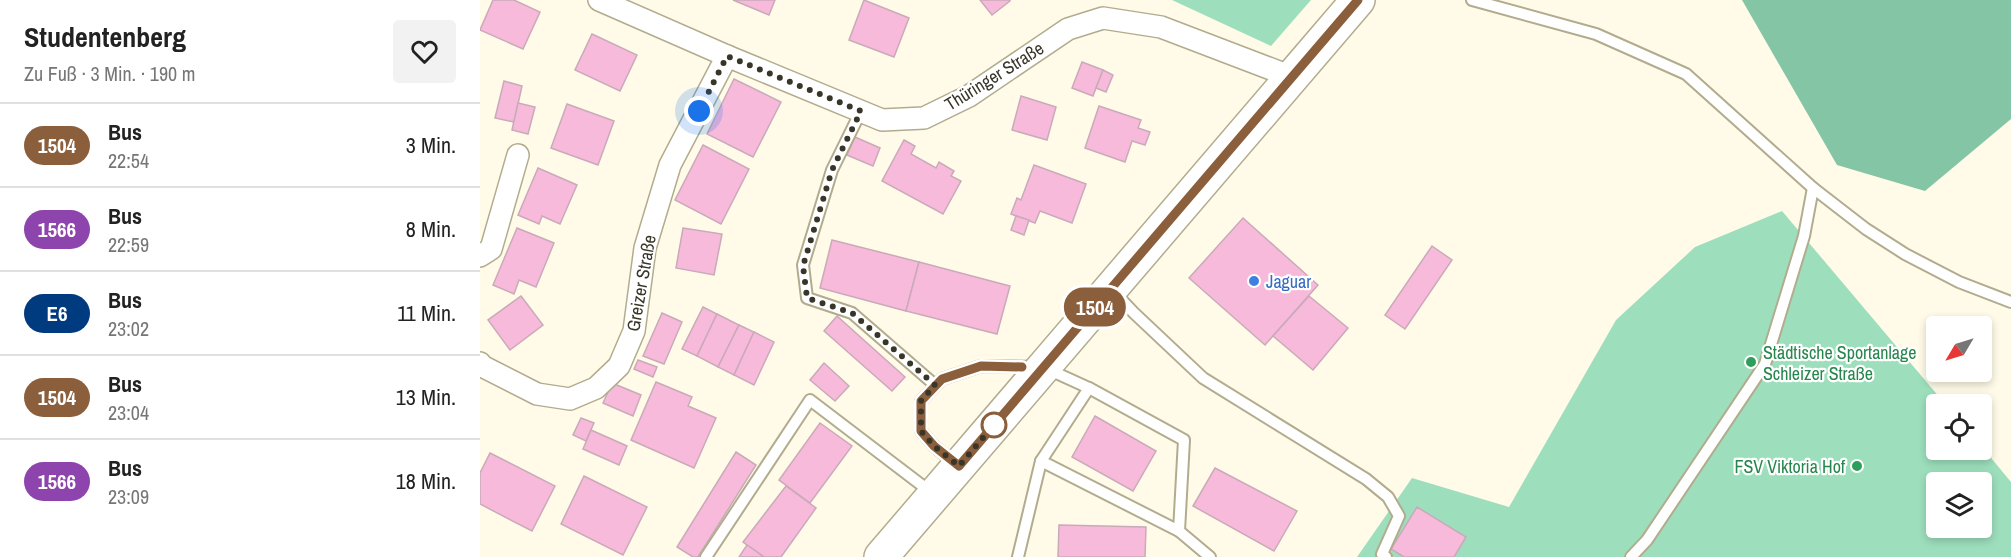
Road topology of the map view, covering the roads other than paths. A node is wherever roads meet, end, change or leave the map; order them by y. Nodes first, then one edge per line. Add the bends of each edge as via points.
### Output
1 (599, 0) edge
2 (1358, 0) edge
3 (1472, 0) edge
4 (727, 56) junction
5 (1292, 77) junction
6 (861, 111) junction
7 (518, 155) dead end
8 (1813, 188) junction
9 (480, 256) edge
10 (1110, 288) junction
11 (2011, 302) edge
12 (480, 363) edge
13 (1043, 367) junction
14 (935, 385) junction
15 (1089, 388) junction
16 (1041, 461) junction
17 (959, 466) junction
18 (934, 495) junction
19 (1179, 531) junction
20 (706, 557) edge
21 (881, 557) edge
22 (1018, 557) edge
23 (1210, 557) edge
24 (1386, 557) edge
25 (1631, 557) edge

1 - 4 street, Thüringer Straße
2 - 5 main road
3 - 8 lane via 1596,34 1686,74
4 - 6 street, Thüringer Straße
4 - 12 street, Greizer Straße via 670,165 645,248 634,331 619,366 596,388 570,399 537,394
5 - 6 street, Thüringer Straße via 1161,27 1103,18 1068,29 969,96 924,118 882,120
5 - 10 main road
6 - 14 lane via 832,170 803,266 807,298 852,313
7 - 9 street via 491,249
8 - 11 lane via 1905,254 1959,282
8 - 25 lane via 1804,236 1765,364 1647,540
10 - 13 main road
10 - 24 lane via 1203,378 1366,479 1388,497 1399,516 1382,554
13 - 14 lane via 981,366
13 - 15 lane
13 - 17 main road
14 - 17 lane via 921,401 921,431
15 - 16 lane
15 - 19 lane via 1184,440
16 - 19 lane
16 - 22 lane
17 - 18 main road
18 - 20 lane via 810,400
18 - 21 main road
19 - 23 lane

